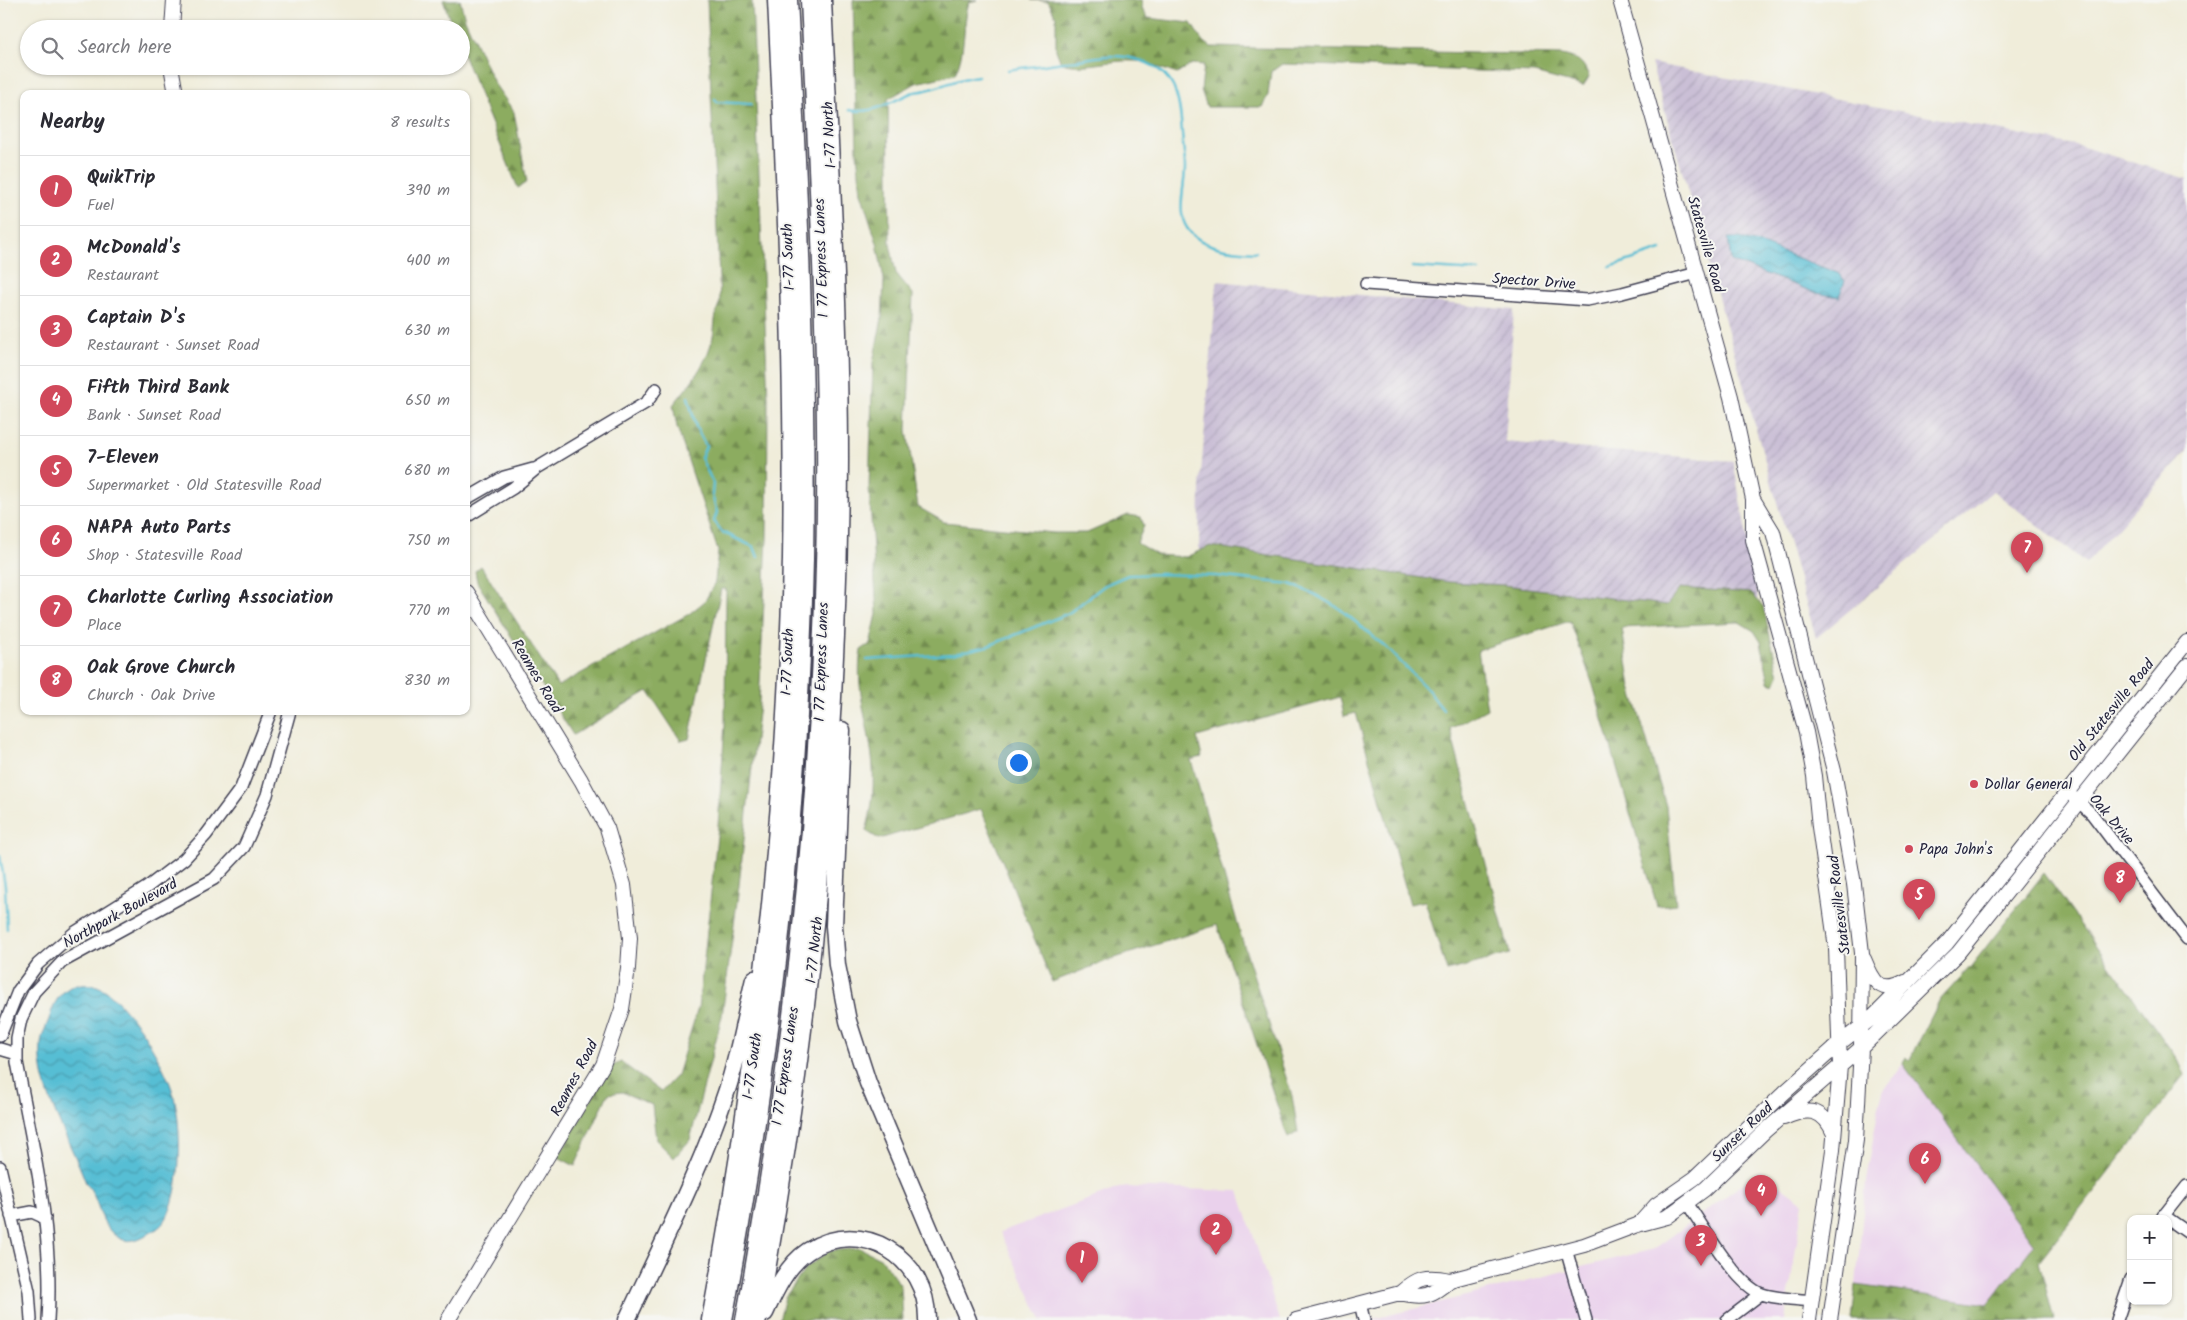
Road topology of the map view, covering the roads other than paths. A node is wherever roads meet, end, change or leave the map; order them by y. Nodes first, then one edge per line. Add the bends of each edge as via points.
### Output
1 (174, 0) edge
2 (776, 0) edge
3 (790, 0) edge
4 (809, 0) edge
5 (823, 0) edge
6 (1620, 0) edge
7 (173, 20) edge
8 (173, 75) edge
9 (175, 90) edge
10 (1697, 273) junction
11 (1366, 284) dead end
12 (656, 389) dead end
13 (537, 468) junction
14 (470, 497) edge
15 (1753, 499) junction
16 (470, 515) edge
17 (470, 599) edge
18 (2187, 642) edge
19 (2187, 666) edge
20 (833, 696) junction
21 (269, 715) edge
22 (289, 715) edge
23 (1823, 728) junction
24 (1806, 732) junction
25 (2067, 791) junction
26 (2080, 802) junction
27 (771, 901) junction
28 (2187, 939) edge
29 (1862, 953) junction
30 (1912, 978) junction
31 (4, 1014) edge
32 (21, 1019) junction
33 (1861, 1028) junction
34 (0, 1036) edge
35 (1840, 1043) junction
36 (1861, 1048) junction
37 (0, 1049) edge
38 (17, 1054) junction
39 (1840, 1066) junction
40 (1776, 1121) junction
41 (1834, 1134) junction
42 (0, 1167) edge
43 (2187, 1186) edge
44 (1687, 1203) junction
45 (2164, 1215) edge
46 (11, 1216) junction
47 (45, 1218) junction
48 (2172, 1223) edge
49 (1637, 1225) junction
50 (2187, 1232) edge
51 (1566, 1249) junction
52 (2127, 1291) edge
53 (1761, 1294) junction
54 (1812, 1301) junction
55 (1360, 1303) junction
56 (30, 1320) edge
57 (48, 1320) edge
58 (448, 1320) edge
59 (627, 1320) edge
60 (710, 1320) edge
61 (724, 1320) edge
62 (744, 1320) edge
63 (758, 1320) edge
64 (762, 1320) edge
65 (926, 1320) edge
66 (968, 1320) edge
67 (1296, 1320) edge
68 (1364, 1320) edge
69 (1586, 1320) edge
70 (1727, 1320) edge
71 (1809, 1320) edge
72 (1830, 1320) edge
73 (2117, 1320) edge

1 - 7 main road
2 - 27 highway, I-77 South via 789,290 792,466 786,691
3 - 61 highway, I 77 Express Lanes via 805,350 800,692 790,848 774,1002 751,1166
4 - 62 highway, I 77 Express Lanes via 826,404 819,712 809,859 794,1004
5 - 20 highway, I-77 North via 839,404
6 - 10 main road, Statesville Road
8 - 9 main road
10 - 11 street, Spector Drive via 1587,300
10 - 15 main road, Statesville Road via 1731,397
12 - 13 street via 646,402
13 - 14 street via 504,477
13 - 16 street via 513,488
15 - 23 main road, Statesville Road via 1773,532
15 - 24 main road, Statesville Road via 1752,540
17 - 58 main road, Reames Road via 607,828 624,885 630,938 624,1001 603,1065
18 - 25 main road, Old Statesville Road
19 - 26 main road
20 - 63 highway, I-77 North via 823,860 808,1006
20 - 66 highway via 842,716 834,926 848,1021 868,1083
21 - 31 street, Northpark Boulevard via 241,788 184,859 55,948 26,978
22 - 32 street, Northpark Boulevard via 267,795 244,847 214,879 62,962 34,992
23 - 24 main road
23 - 29 main road, Statesville Road via 1844,822
24 - 35 main road, Statesville Road via 1836,948
25 - 26 street, Oak Drive
25 - 30 main road, Old Statesville Road via 1947,943
26 - 28 street, Oak Drive
26 - 36 main road via 1958,953
27 - 59 highway via 736,1060 720,1110 695,1174
27 - 60 highway, I-77 South via 746,1110
29 - 30 main road via 1875,982 1881,986 1897,986
29 - 33 main road, Statesville Road
30 - 33 main road, Old Statesville Road
31 - 32 street
31 - 34 street, Northpark Boulevard
32 - 38 street, Northpark Boulevard
33 - 35 main road, Old Statesville Road
33 - 36 main road, Statesville Road
35 - 39 main road, Statesville Road
35 - 49 main road, Sunset Road via 1695,1178 1656,1205
36 - 39 main road, Sunset Road
36 - 72 main road, Statesville Road via 1856,1140
37 - 38 street
38 - 47 street, Northpark Boulevard
39 - 40 main road, Sunset Road
39 - 41 main road, Statesville Road
40 - 41 main road via 1794,1113 1813,1111 1827,1119
40 - 44 main road, Sunset Road via 1726,1171
41 - 54 main road, Statesville Road
42 - 46 street
43 - 45 street
44 - 49 main road, Sunset Road via 1667,1217
44 - 53 street via 1734,1271 1751,1289
46 - 47 street via 32,1212
46 - 56 street via 29,1291
47 - 57 street, Northpark Boulevard via 50,1292
48 - 50 street
49 - 51 main road, Sunset Road
51 - 55 main road, Sunset Road via 1450,1280 1436,1292 1426,1295 1418,1297 1400,1293
51 - 69 street
52 - 73 street
53 - 54 street
53 - 70 street
54 - 71 main road, Statesville Road
55 - 67 main road, Sunset Road
55 - 68 street
64 - 65 highway via 779,1285 802,1256 823,1244 847,1239 876,1244 904,1261 922,1288

